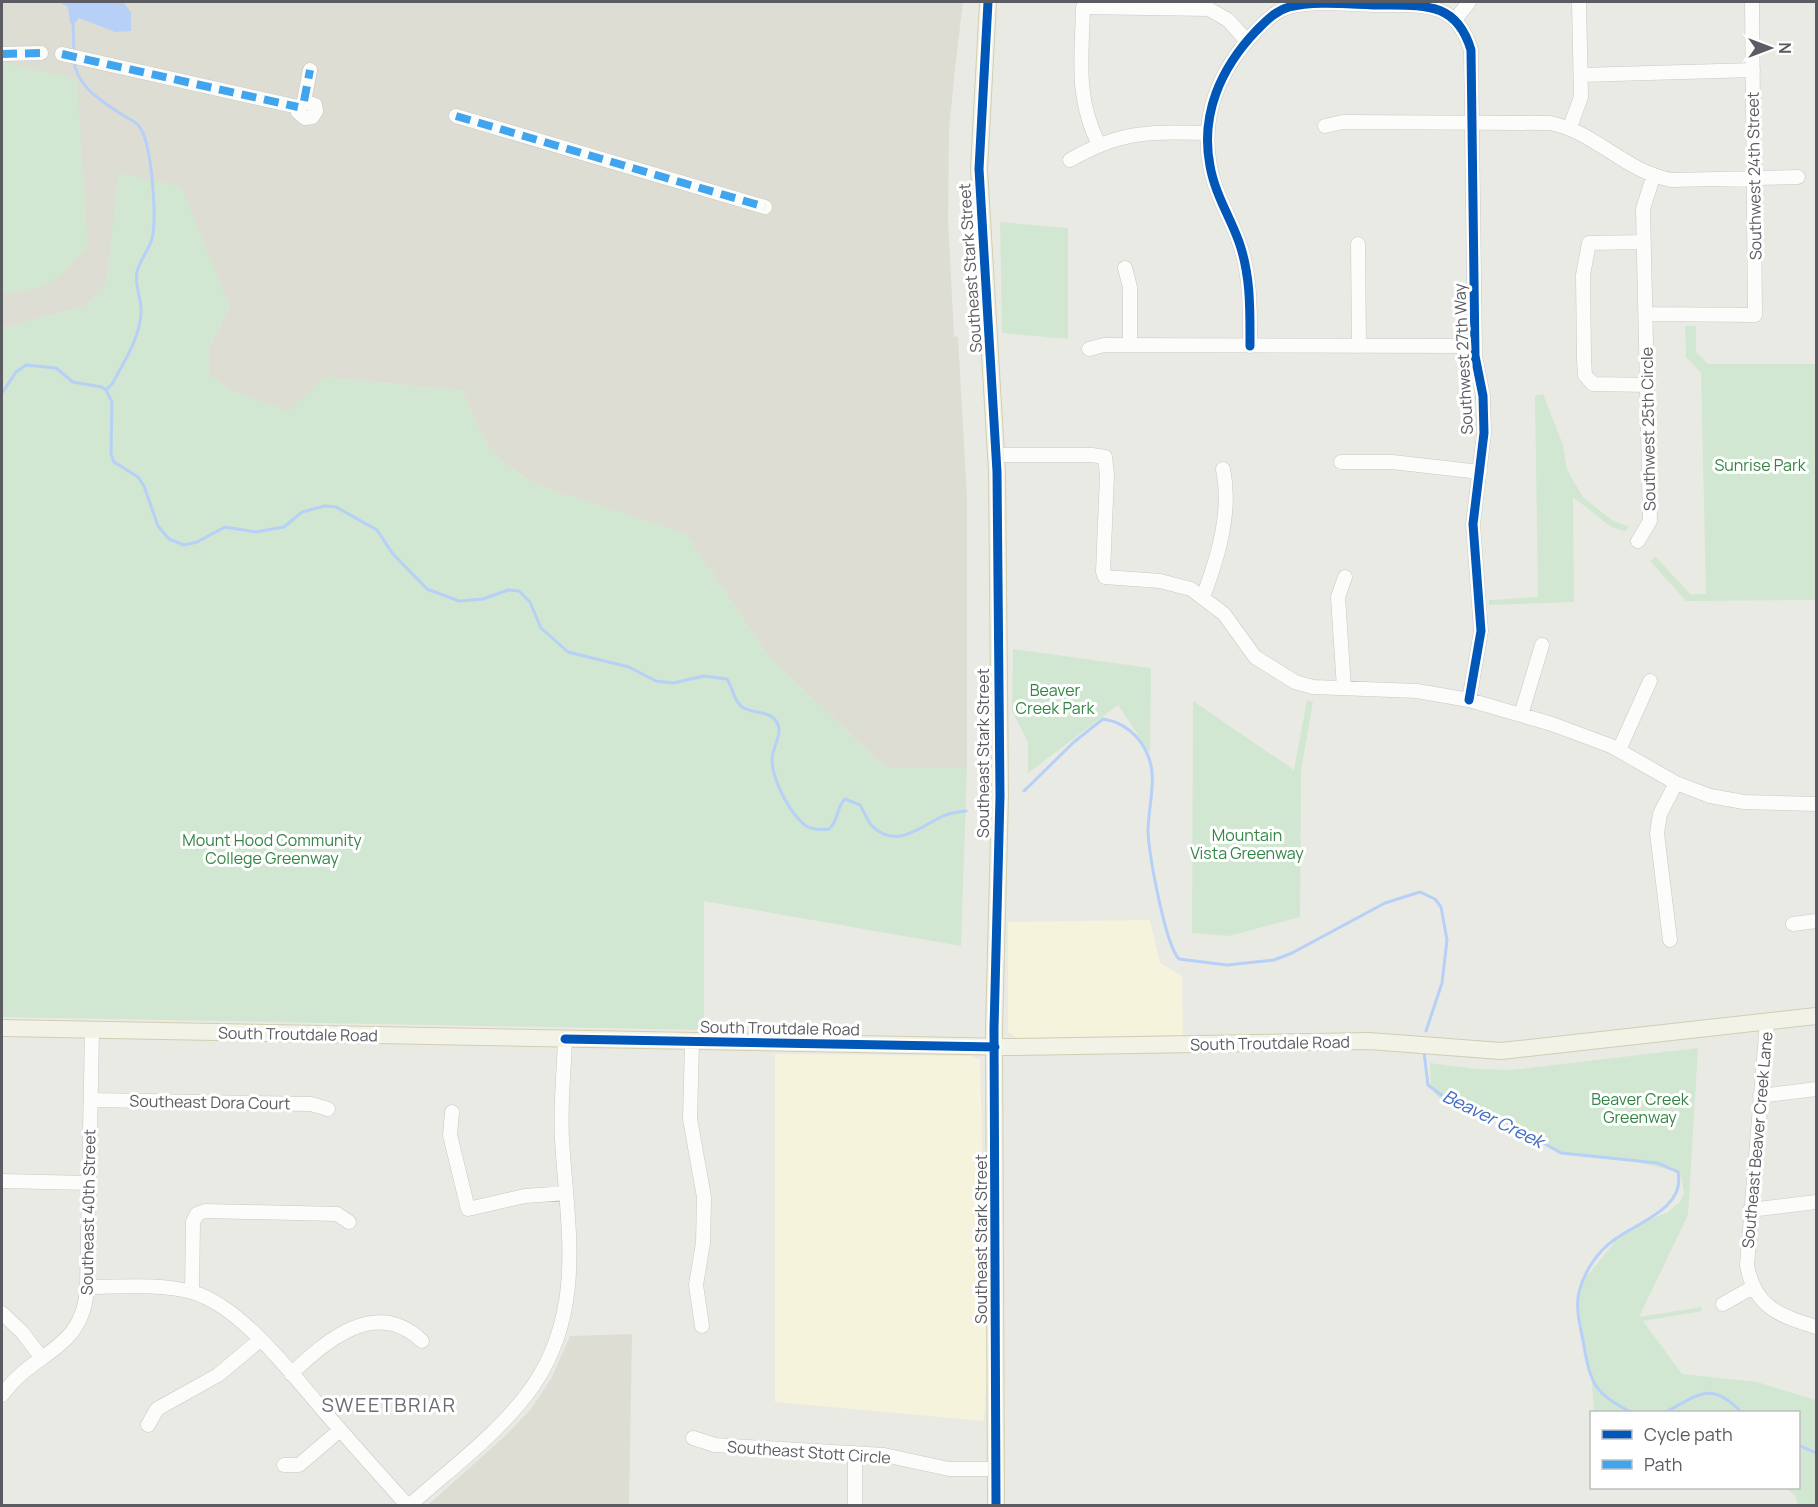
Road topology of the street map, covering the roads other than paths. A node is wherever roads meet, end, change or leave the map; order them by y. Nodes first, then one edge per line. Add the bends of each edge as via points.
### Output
1 (988, 2) edge
2 (1469, 2) edge
3 (1579, 2) edge
4 (1752, 2) edge
5 (1309, 3) edge
6 (1455, 20) junction
7 (1247, 40) junction
8 (41, 53) dead end
9 (2, 54) edge
10 (62, 54) dead end
11 (310, 70) dead end
12 (1753, 70) junction
13 (1581, 75) junction
14 (456, 116) dead end
15 (1471, 122) junction
16 (1325, 126) dead end
17 (1570, 127) junction
18 (1207, 133) junction
19 (1098, 143) junction
20 (1070, 160) dead end
21 (1653, 177) junction
22 (1798, 177) dead end
23 (1755, 179) junction
24 (765, 207) dead end
25 (1644, 242) junction
26 (1358, 244) dead end
27 (1125, 268) dead end
28 (1647, 314) junction
29 (1130, 345) junction
30 (1250, 346) junction
31 (1359, 346) junction
32 (1475, 346) junction
33 (1089, 349) dead end
34 (1648, 385) junction
35 (997, 455) junction
36 (1341, 462) dead end
37 (1223, 469) dead end
38 (1480, 472) junction
39 (1638, 541) dead end
40 (1345, 577) dead end
41 (1203, 597) junction
42 (1542, 645) dead end
43 (1650, 681) dead end
44 (1344, 688) junction
45 (1469, 700) junction
46 (1521, 715) junction
47 (1619, 750) junction
48 (1676, 783) junction
49 (1816, 804) edge
50 (1816, 921) edge
51 (1792, 924) dead end
52 (1670, 940) dead end
53 (1816, 1016) edge
54 (1767, 1022) junction
55 (2, 1028) edge
56 (92, 1029) junction
57 (565, 1039) junction
58 (692, 1042) junction
59 (995, 1047) junction
60 (1816, 1089) edge
61 (1760, 1096) junction
62 (91, 1100) junction
63 (328, 1109) dead end
64 (452, 1112) dead end
65 (2, 1181) edge
66 (89, 1183) junction
67 (566, 1193) junction
68 (1816, 1202) edge
69 (1750, 1210) junction
70 (350, 1221) dead end
71 (87, 1287) junction
72 (1753, 1287) junction
73 (192, 1292) junction
74 (1723, 1304) dead end
75 (2, 1313) edge
76 (702, 1326) dead end
77 (1816, 1327) edge
78 (260, 1340) junction
79 (422, 1341) dead end
80 (41, 1357) junction
81 (291, 1374) junction
82 (2, 1395) edge
83 (148, 1425) dead end
84 (340, 1430) junction
85 (693, 1438) dead end
86 (855, 1454) junction
87 (284, 1465) dead end
88 (996, 1469) junction
89 (408, 1506) edge
90 (855, 1506) edge
91 (996, 1506) edge

1 - 35 main road, Southeast Stark Street via 979,201
2 - 6 street
3 - 13 street
4 - 12 street, Southwest 24th Street
5 - 6 street via 1420,5 1445,12
5 - 7 street via 1278,11
6 - 15 street, Southwest 27th Way via 1471,50
7 - 18 street via 1218,85
7 - 19 street via 1228,20 1209,9 1083,7 1082,92 1088,122
8 - 9 street
10 - 11 street via 301,104
12 - 13 street
12 - 23 street, Southwest 24th Street
13 - 17 street via 1580,106
14 - 24 street
15 - 16 street via 1343,122
15 - 17 street via 1520,121
15 - 32 street, Southwest 27th Way
17 - 21 street
18 - 19 street via 1145,132
18 - 30 street via 1213,180 1245,261 1250,293
19 - 20 street
21 - 23 street
21 - 25 street, Southwest 25th Circle via 1643,209
22 - 23 street
23 - 28 street, Southwest 24th Street via 1755,315
25 - 28 street, Southwest 25th Circle
25 - 34 street via 1589,243 1583,275 1585,375 1593,384
26 - 31 street
27 - 29 street via 1130,287
28 - 34 street, Southwest 25th Circle
29 - 30 street
29 - 33 street
30 - 31 street
31 - 32 street
32 - 38 street, Southwest 27th Way via 1484,409
34 - 39 street, Southwest 25th Circle via 1650,521
35 - 41 street via 1104,457 1105,578 1160,582
35 - 59 main road, Southeast Stark Street via 999,796
36 - 38 street via 1392,462
37 - 41 street via 1227,487 1225,515
38 - 45 street, Southwest 27th Way via 1473,525 1481,632
40 - 44 street via 1338,597
41 - 44 street via 1224,614 1255,657 1275,672 1313,687
42 - 46 street
43 - 47 street
44 - 45 street via 1417,691
45 - 46 street
46 - 47 street
47 - 48 street
48 - 49 street via 1721,799
48 - 52 street via 1660,814 1657,833
50 - 51 street
53 - 54 main road, South Troutdale Road
54 - 59 main road, South Troutdale Road via 1513,1050 1369,1041
54 - 61 street, Southeast Beaver Creek Lane
55 - 56 main road, South Troutdale Road
56 - 57 main road, South Troutdale Road
56 - 62 street, Southeast 40th Street
57 - 58 main road, South Troutdale Road
57 - 67 street via 562,1136
58 - 59 main road, South Troutdale Road
58 - 76 street via 690,1119 704,1197 703,1243 696,1285
59 - 88 main road, Southeast Stark Street
60 - 61 street
61 - 69 street, Southeast Beaver Creek Lane
62 - 63 street, Southeast Dora Court via 311,1104
62 - 66 street, Southeast 40th Street
64 - 67 street via 450,1136 468,1209 525,1196
65 - 66 street
66 - 71 street, Southeast 40th Street
67 - 89 street via 570,1281 564,1315 545,1365 502,1423
68 - 69 street
69 - 72 street, Southeast Beaver Creek Lane via 1747,1256
70 - 73 street via 337,1214 206,1210 197,1214 193,1222
71 - 73 street via 157,1287
71 - 80 street, Southeast 40th Street via 84,1311 75,1330 60,1346
72 - 74 street
72 - 77 street via 1773,1309
73 - 78 street via 221,1305
75 - 80 street
78 - 81 street
78 - 83 street via 218,1375 157,1409
79 - 81 street via 409,1328 398,1324 354,1328 322,1344
80 - 82 street, Southeast 40th Street via 16,1377
81 - 84 street
84 - 87 street via 299,1465
84 - 89 street
85 - 86 street, Southeast Stott Circle via 715,1445
86 - 88 street, Southeast Stott Circle via 884,1455 949,1469
86 - 90 street
88 - 91 main road, Southeast Stark Street

